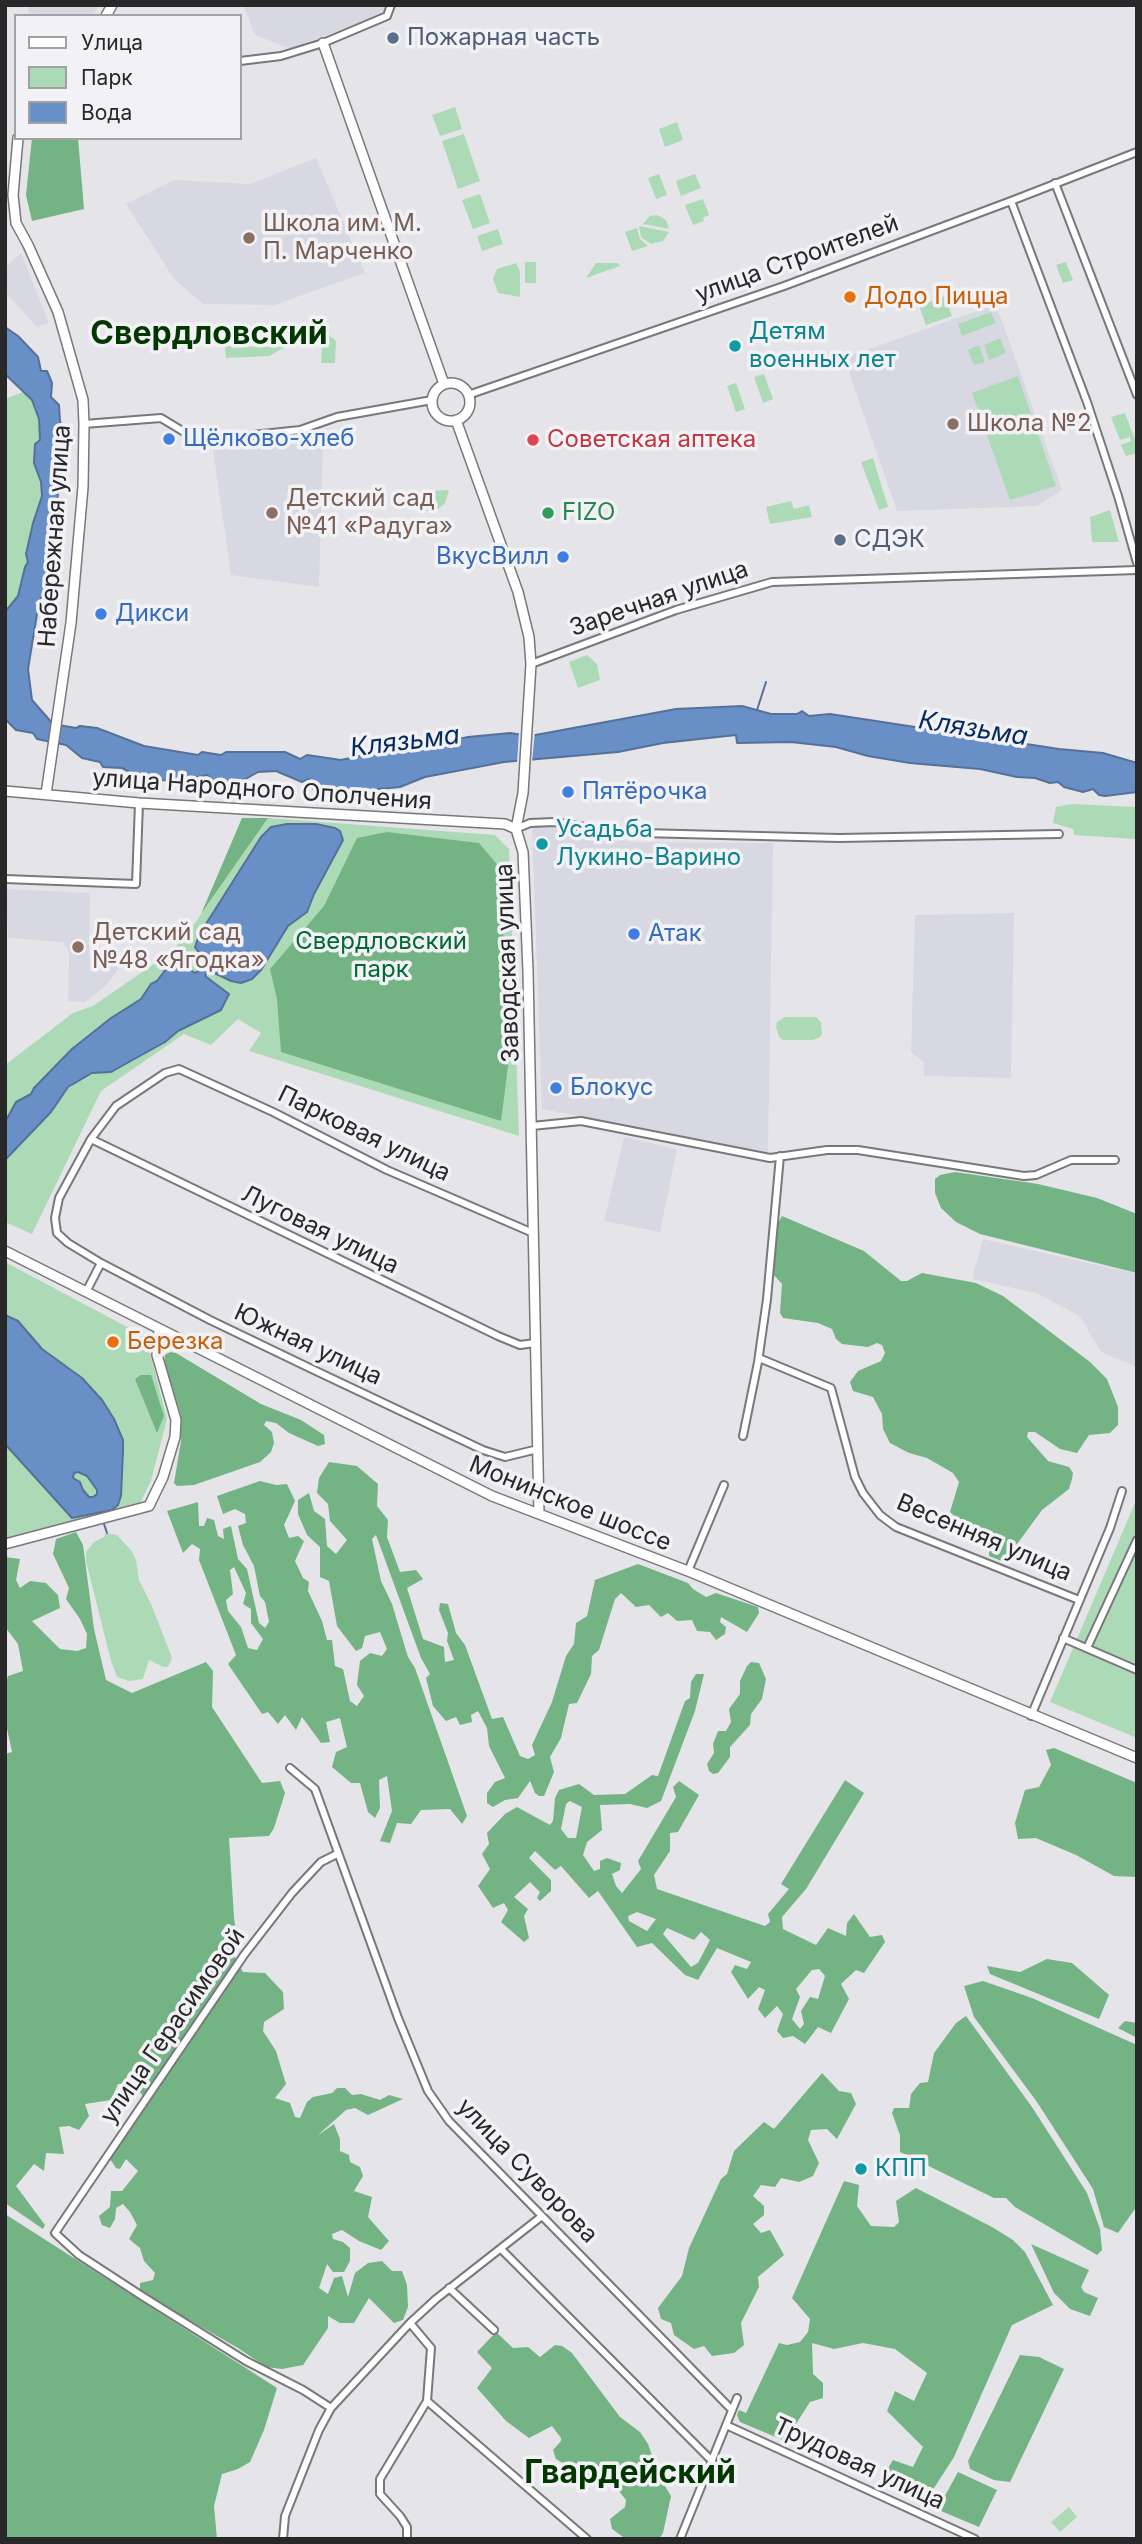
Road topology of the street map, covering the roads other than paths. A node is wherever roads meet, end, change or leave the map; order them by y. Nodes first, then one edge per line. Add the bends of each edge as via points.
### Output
1 (391, 6) edge
2 (323, 43) junction
3 (242, 61) edge
4 (18, 140) edge
5 (1137, 152) edge
6 (1055, 183) junction
7 (1011, 201) junction
8 (444, 384) junction
9 (468, 395) junction
10 (1137, 395) edge
11 (432, 401) junction
12 (456, 420) junction
13 (84, 424) junction
14 (1137, 563) edge
15 (1137, 570) edge
16 (531, 664) junction
17 (5, 791) edge
18 (46, 794) junction
19 (139, 803) junction
20 (516, 829) junction
21 (1059, 834) dead end
22 (5, 879) edge
23 (531, 1126) junction
24 (91, 1139) junction
25 (780, 1156) junction
26 (1115, 1160) dead end
27 (533, 1233) junction
28 (5, 1251) edge
29 (101, 1263) junction
30 (86, 1292) junction
31 (159, 1330) junction
32 (535, 1343) junction
33 (759, 1358) junction
34 (743, 1436) dead end
35 (538, 1449) junction
36 (724, 1485) dead end
37 (1122, 1491) dead end
38 (540, 1514) junction
39 (1137, 1540) edge
40 (5, 1545) edge
41 (688, 1571) junction
42 (1079, 1600) junction
43 (1063, 1638) junction
44 (1087, 1648) junction
45 (1137, 1670) edge
46 (1031, 1716) junction
47 (1137, 1758) edge
48 (289, 1768) dead end
49 (337, 1854) junction
50 (542, 2216) junction
51 (501, 2249) junction
52 (449, 2288) junction
53 (410, 2323) junction
54 (494, 2330) dead end
55 (737, 2398) dead end
56 (427, 2401) junction
57 (331, 2409) junction
58 (732, 2410) junction
59 (726, 2425) junction
60 (712, 2461) junction
61 (283, 2539) edge
62 (407, 2539) edge
63 (587, 2539) edge
64 (680, 2539) edge
65 (975, 2539) edge

1 - 2 street via 387,16
2 - 3 street via 281,56
2 - 8 street
4 - 13 street, Набережная улица via 13,195 16,223 58,312 83,400
5 - 6 street, улица Строителей
6 - 7 street, улица Строителей
6 - 10 street
7 - 9 street, улица Строителей via 784,286
7 - 14 street via 1087,402
8 - 9 street via 461,386
8 - 11 street
9 - 12 street via 466,413
11 - 12 street via 442,419
11 - 13 street via 337,418 300,430 205,440 161,418
12 - 16 street via 518,592
13 - 18 street, Набережная улица via 71,623
15 - 16 street, Заречная улица via 772,582 676,610
16 - 20 street via 523,793
17 - 18 street, улица Народного Ополчения
18 - 19 street, улица Народного Ополчения
19 - 20 street, улица Народного Ополчения via 505,824
19 - 22 street via 136,884
20 - 21 street, Заводская улица via 554,822 664,834 839,838
20 - 23 street, Заводская улица via 523,852
23 - 25 street via 581,1121 770,1158
23 - 27 street, Заводская улица
24 - 27 street, Парковая улица via 116,1106 179,1069 387,1170
24 - 29 street, Южная улица via 59,1198 55,1217 57,1233
24 - 32 street, Луговая улица via 498,1336 520,1345
25 - 26 street via 858,1150 1024,1177 1071,1160
25 - 33 street
27 - 32 street, Заводская улица
28 - 30 street, Монинское шоссе
29 - 30 street
29 - 35 street, Южная улица via 483,1450 505,1457
30 - 31 street, Монинское шоссе
31 - 38 street, Монинское шоссе via 476,1489
31 - 40 street via 157,1355 176,1420 163,1477 149,1506
32 - 35 street, Заводская улица
33 - 34 street
33 - 42 street, Весенняя улица via 831,1388 855,1477 880,1515 896,1527
35 - 38 street, Заводская улица
36 - 41 street
37 - 42 street
38 - 41 street, Монинское шоссе
39 - 44 street
41 - 46 street, Монинское шоссе
42 - 43 street
43 - 44 street
43 - 46 street
44 - 45 street
46 - 47 street, Монинское шоссе
48 - 49 street, улица Суворова via 315,1789
49 - 50 street, улица Суворова via 428,2091 449,2121
49 - 57 street, улица Герасимовой via 321,1862 292,1893 244,1955 55,2233 79,2255 142,2296
50 - 51 street
50 - 58 street, улица Суворова
51 - 52 street
51 - 60 street
52 - 53 street
52 - 54 street
53 - 56 street via 431,2348
53 - 57 street
55 - 58 street
56 - 62 street via 380,2479 380,2494 407,2527
56 - 63 street
57 - 61 street via 285,2516
58 - 59 street
59 - 60 street
59 - 65 street, Трудовая улица
60 - 64 street

